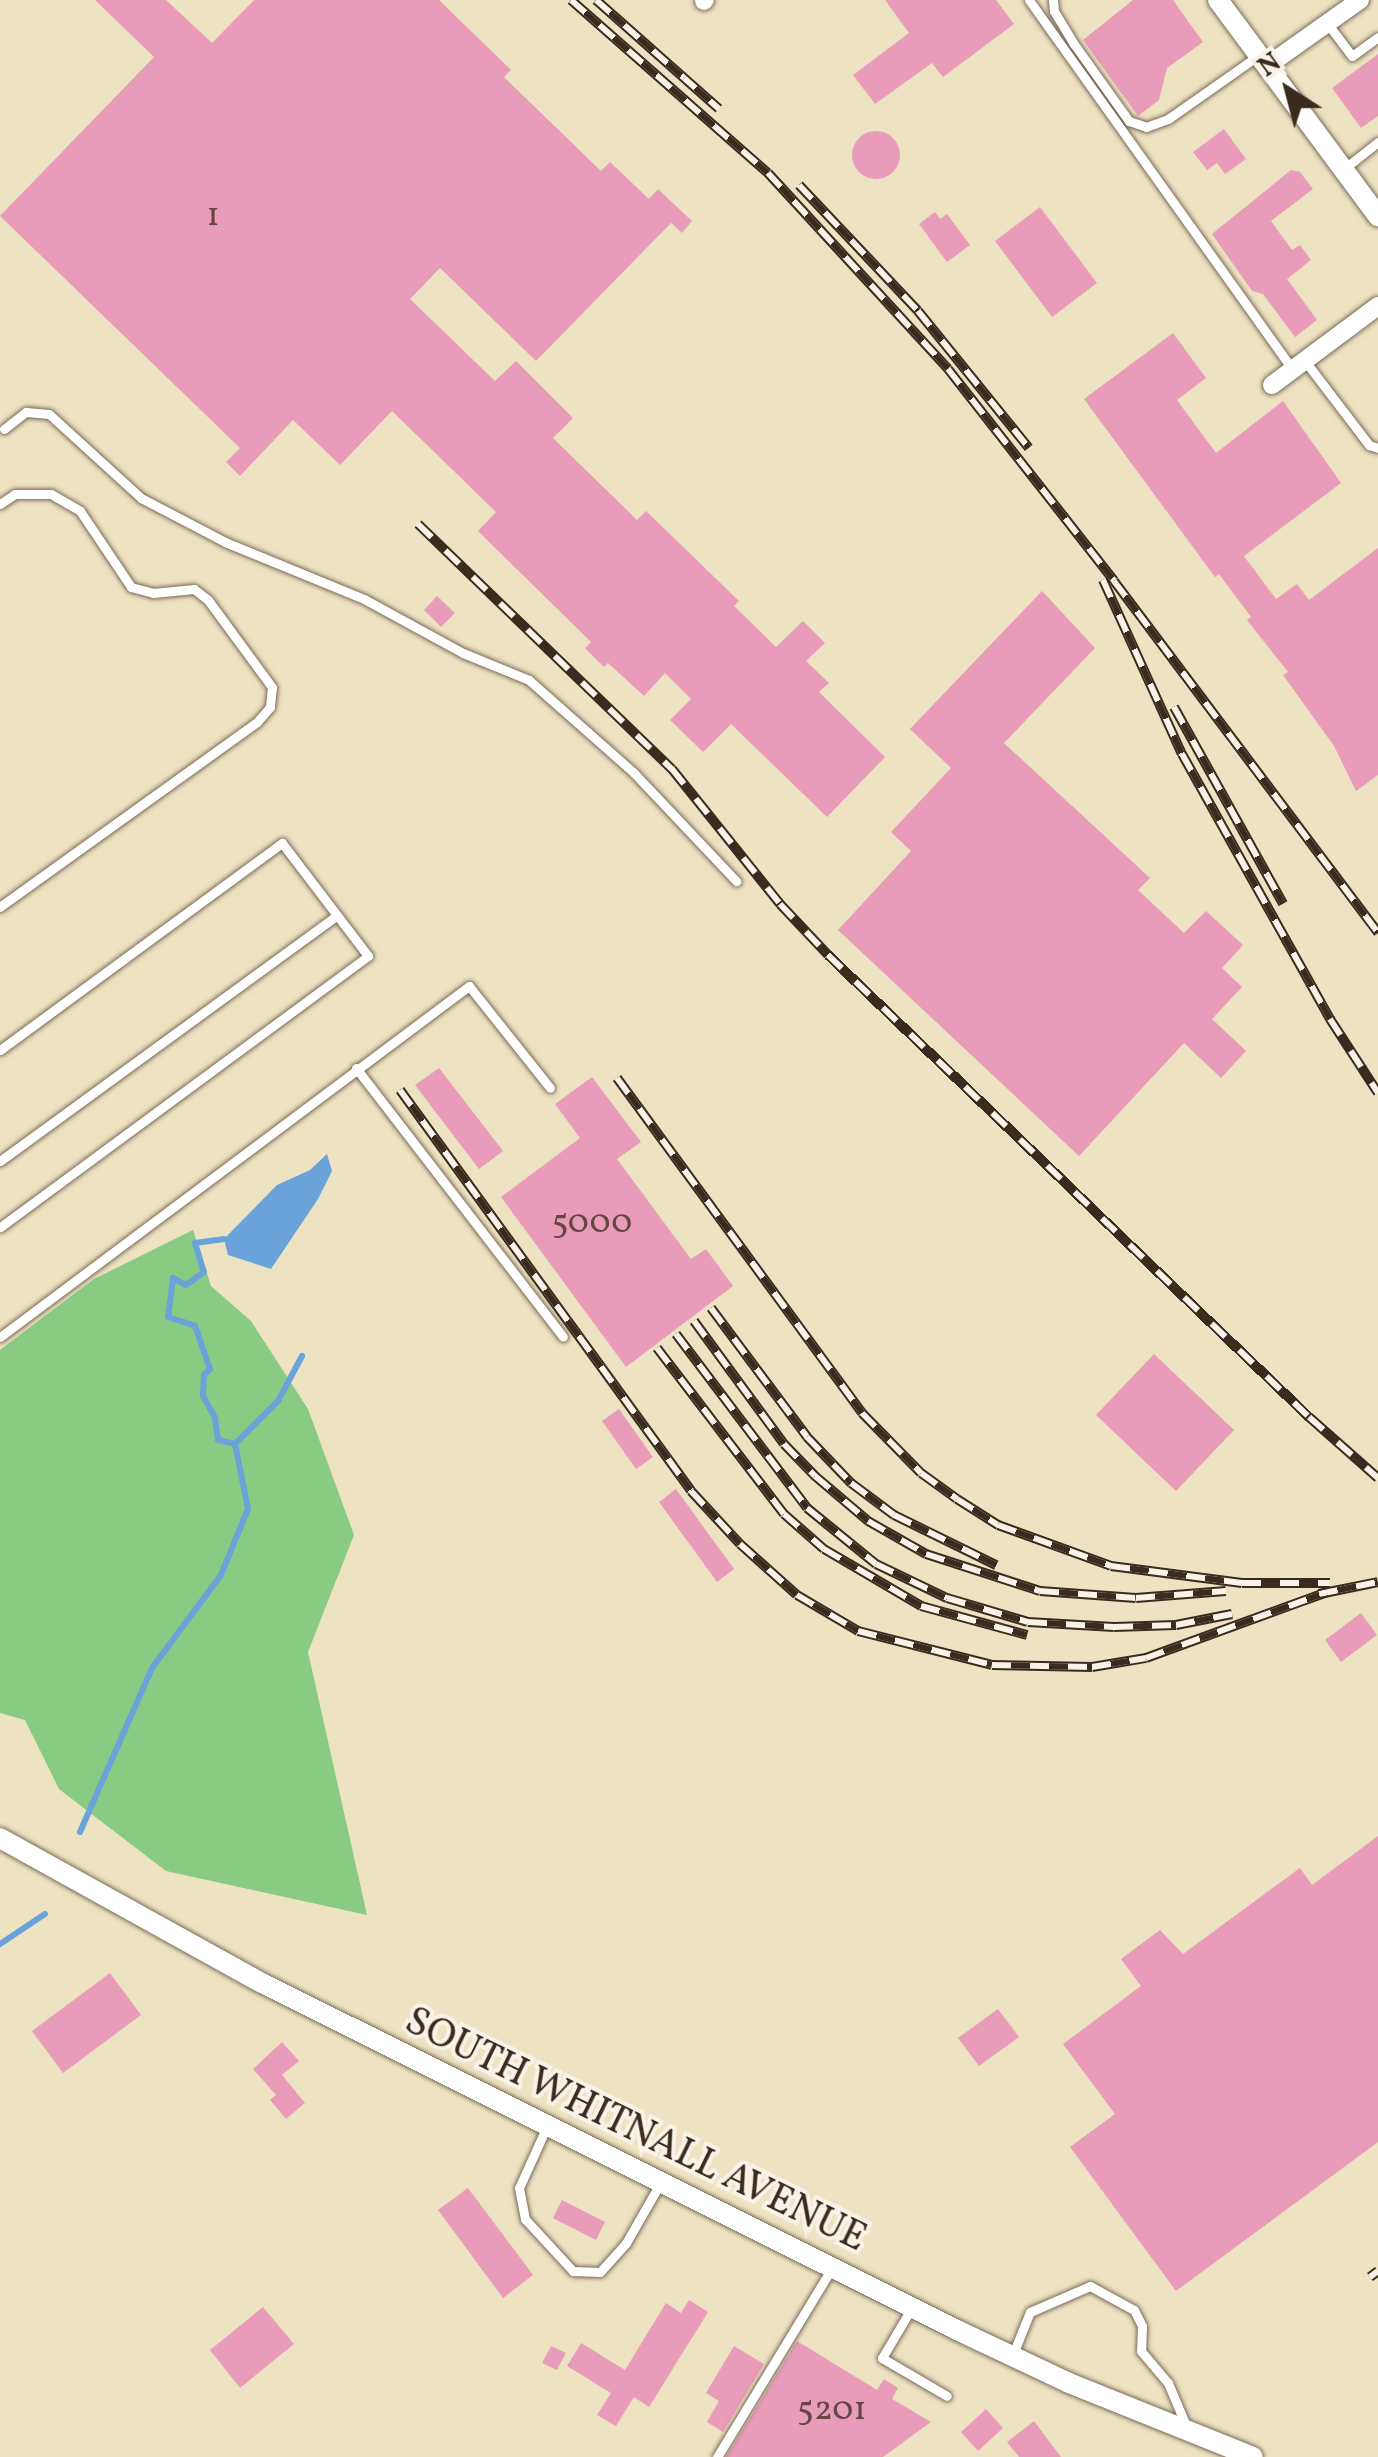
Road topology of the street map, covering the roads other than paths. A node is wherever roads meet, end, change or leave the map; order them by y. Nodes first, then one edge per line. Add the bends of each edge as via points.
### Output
1 (1028, 0) edge
2 (1053, 0) edge
3 (1218, 0) edge
4 (1360, 0) edge
5 (1328, 23) junction
6 (1378, 37) edge
7 (1263, 61) junction
8 (1378, 142) edge
9 (1343, 169) junction
10 (1378, 216) edge
11 (1378, 306) edge
12 (1299, 365) junction
13 (1272, 385) dead end
14 (1, 431) edge
15 (1378, 448) edge
16 (0, 504) edge
17 (736, 881) dead end
18 (0, 907) edge
19 (337, 915) junction
20 (0, 1050) edge
21 (356, 1068) junction
22 (550, 1088) dead end
23 (0, 1161) edge
24 (0, 1227) edge
25 (0, 1336) edge
26 (563, 1337) dead end
27 (0, 1838) edge
28 (547, 2126) junction
29 (661, 2182) junction
30 (832, 2268) junction
31 (912, 2308) junction
32 (1012, 2356) junction
33 (947, 2396) dead end
34 (1188, 2431) junction
35 (717, 2457) edge
36 (1252, 2457) edge

1 - 12 lane
2 - 7 lane via 1074,44 1128,120 1146,127
3 - 7 street
4 - 5 street
5 - 6 lane via 1352,56
5 - 7 street
7 - 9 street
8 - 9 lane
9 - 10 street
11 - 12 street
12 - 13 street
12 - 15 lane
14 - 17 lane via 26,412 48,414 141,498 529,680 634,773
16 - 18 lane via 14,494 51,494 80,511 131,586 153,593 194,589 208,600 272,687 270,707 257,722
19 - 20 lane via 282,843
19 - 23 lane
19 - 24 lane via 368,956
21 - 22 lane via 469,986
21 - 25 lane
21 - 26 lane
27 - 28 street, SOUTH WHITNALL AVENUE via 262,1983
28 - 29 street, SOUTH WHITNALL AVENUE
28 - 29 lane via 520,2188 522,2203 525,2218 573,2271 600,2272 626,2243
29 - 30 street, SOUTH WHITNALL AVENUE
30 - 31 street, SOUTH WHITNALL AVENUE
30 - 35 lane
31 - 32 street, SOUTH WHITNALL AVENUE
31 - 33 lane via 882,2358
32 - 34 street, SOUTH WHITNALL AVENUE
32 - 34 lane via 1030,2312 1090,2286 1134,2310 1142,2326 1141,2351 1168,2383
34 - 36 street, SOUTH WHITNALL AVENUE

